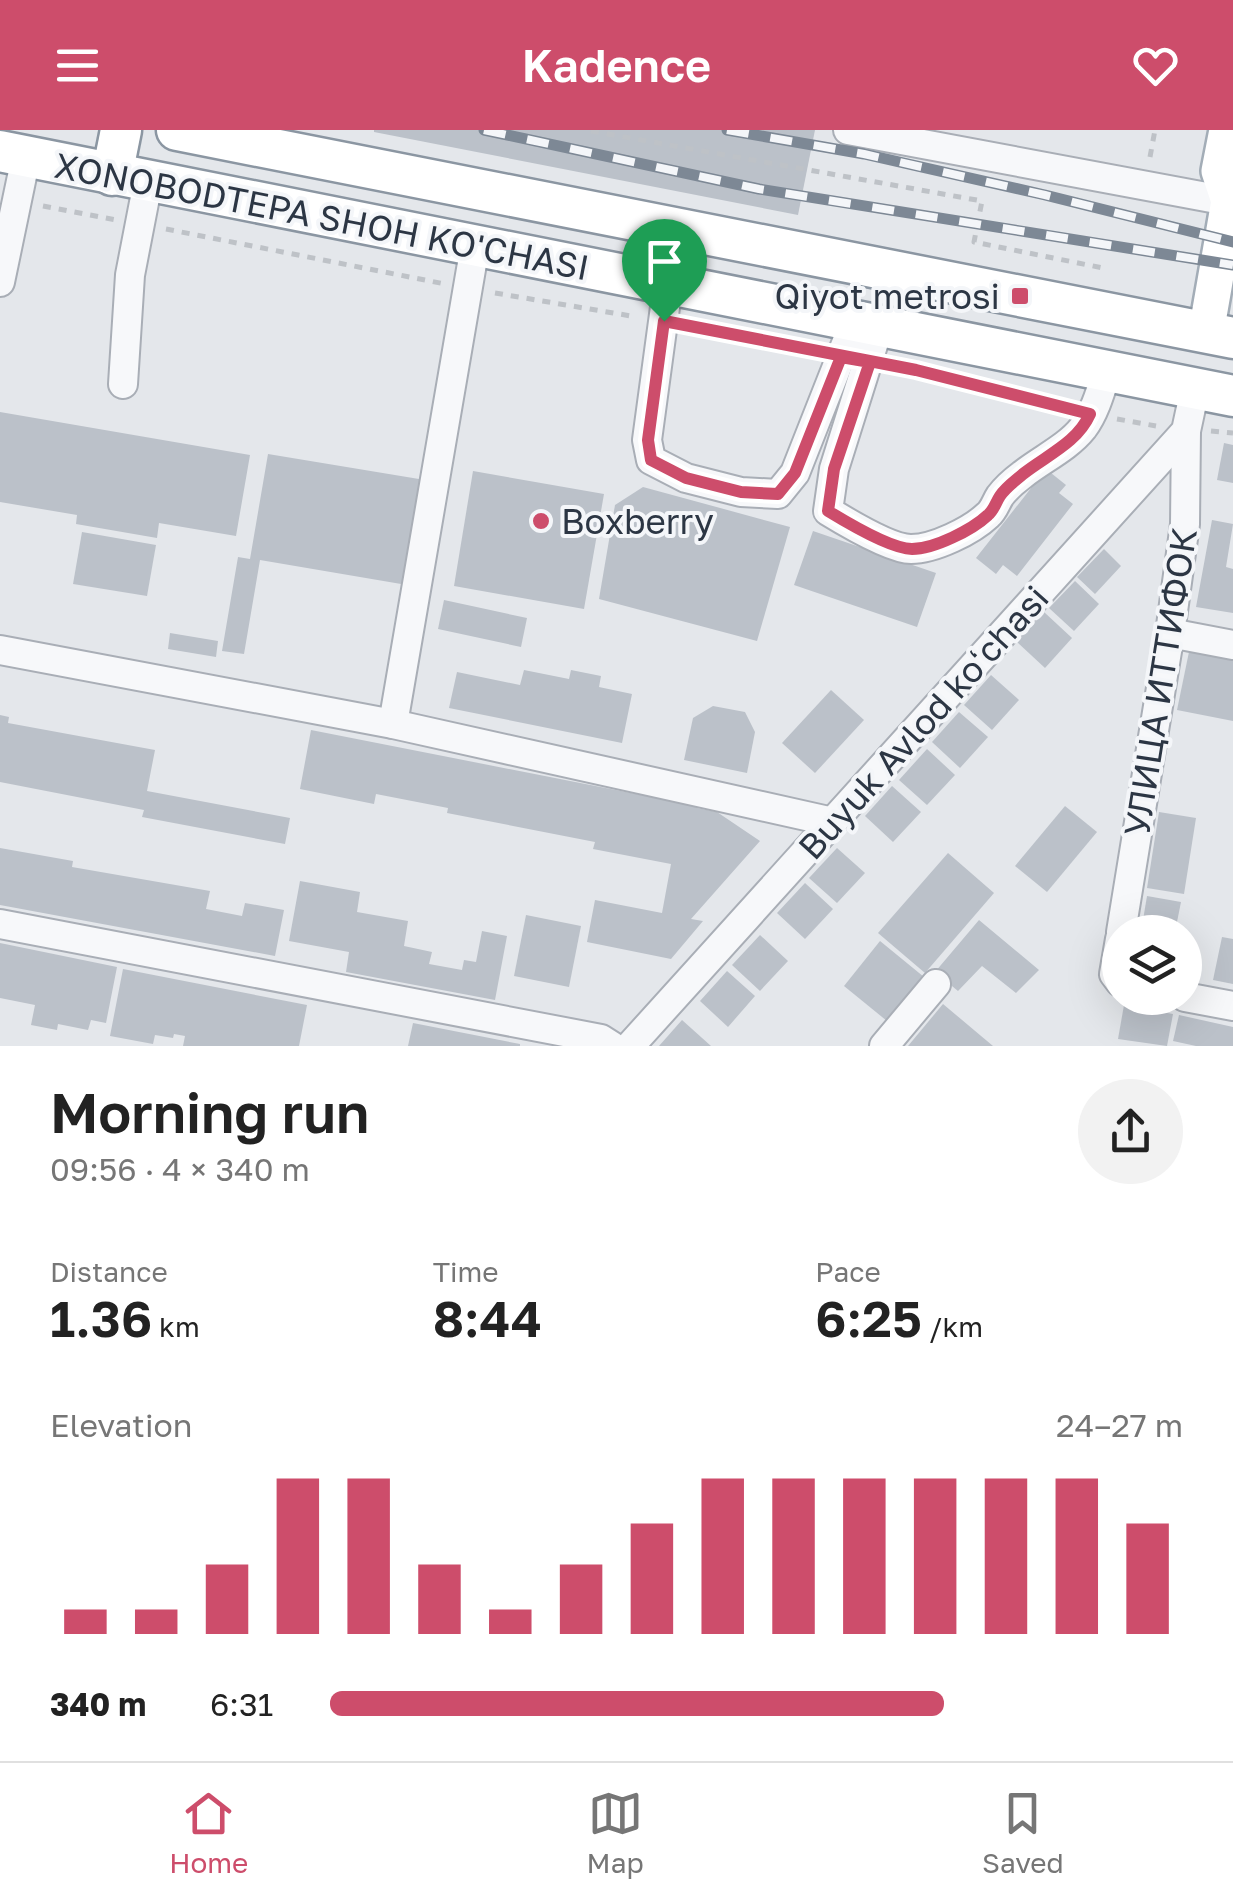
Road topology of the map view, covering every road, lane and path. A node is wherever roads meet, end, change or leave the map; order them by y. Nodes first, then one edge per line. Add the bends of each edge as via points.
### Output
1 (121, 130) edge
2 (178, 130) edge
3 (848, 130) edge
4 (1155, 130) edge
5 (1227, 130) edge
6 (591, 131) edge
7 (13, 154) edge
8 (1150, 157) dead end
9 (130, 178) junction
10 (1232, 200) edge
11 (17, 201) junction
12 (140, 224) junction
13 (474, 246) junction
14 (1103, 268) dead end
15 (0, 282) edge
16 (467, 289) junction
17 (666, 303) junction
18 (1220, 336) edge
19 (861, 342) junction
20 (1106, 371) junction
21 (123, 384) dead end
22 (1214, 392) edge
23 (1090, 414) junction
24 (1186, 431) junction
25 (1233, 433) edge
26 (1170, 634) junction
27 (1233, 645) edge
28 (0, 650) edge
29 (393, 724) junction
30 (833, 822) junction
31 (1123, 915) edge
32 (0, 924) edge
33 (936, 984) dead end
34 (1202, 1000) edge
35 (1233, 1006) edge
36 (612, 1046) edge
37 (630, 1046) edge
38 (884, 1046) edge

1 - 9 highway
2 - 18 highway, XONOBODTEPA SHOH KO'CHASI
3 - 10 street
4 - 8 path
5 - 10 main road via 1219,171
6 - 14 path via 982,201 974,242
7 - 9 highway, XONOBODTEPA SHOH KO'CHASI
7 - 11 street
9 - 12 street
9 - 13 highway, XONOBODTEPA SHOH KO'CHASI
10 - 18 main road
11 - 12 path
11 - 15 street
12 - 16 path
12 - 21 street
13 - 16 street
13 - 17 highway, XONOBODTEPA SHOH KO'CHASI
16 - 17 path
16 - 29 street
17 - 19 highway, XONOBODTEPA SHOH KO'CHASI
17 - 19 path
17 - 19 street via 651,460 686,478 741,492 778,494 795,473
18 - 22 highway
19 - 20 highway, XONOBODTEPA SHOH KO'CHASI
19 - 23 path via 916,370
19 - 23 street via 828,511 910,550 958,535 990,514 1001,494 1065,446
20 - 22 highway, XONOBODTEPA SHOH KO'CHASI
20 - 23 street
22 - 24 street, Buyuk Avlod koʻchasi
23 - 24 path
24 - 25 path
24 - 26 street, УЛИЦА ИТТИФОК via 1185,524
24 - 30 street, Buyuk Avlod koʻchasi
26 - 27 street
26 - 31 street, УЛИЦА ИТТИФОК
28 - 29 street
29 - 30 street
30 - 37 street, Buyuk Avlod koʻchasi
32 - 36 street
33 - 38 street
34 - 35 street

